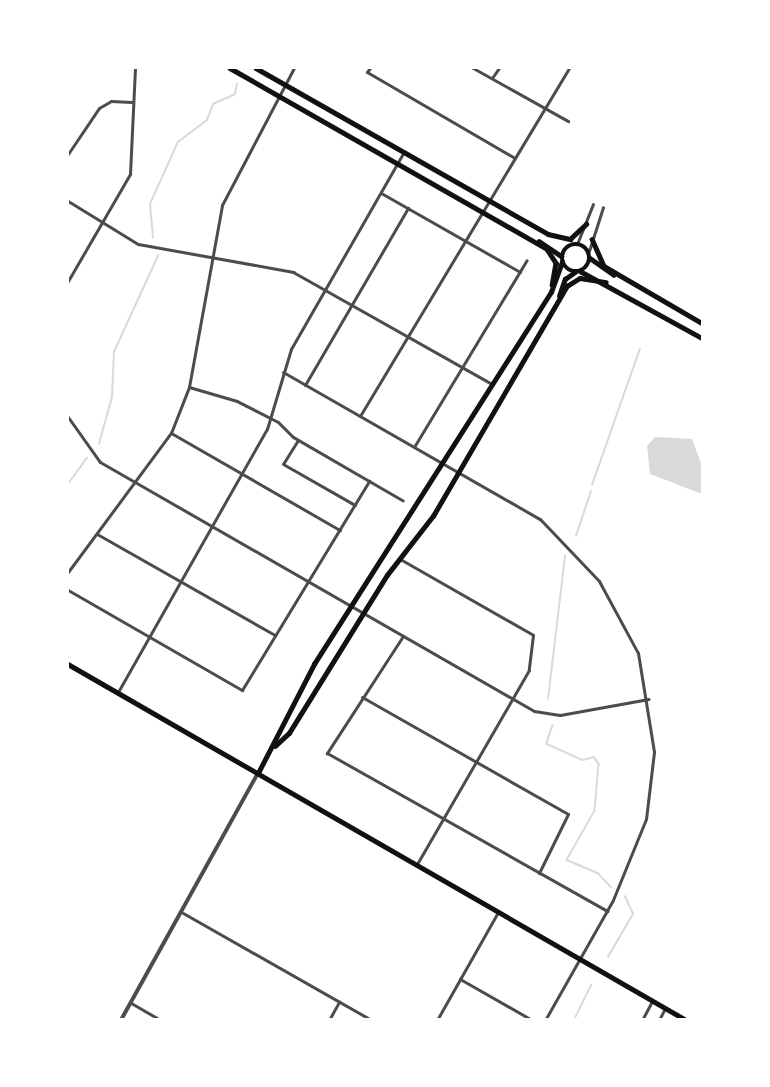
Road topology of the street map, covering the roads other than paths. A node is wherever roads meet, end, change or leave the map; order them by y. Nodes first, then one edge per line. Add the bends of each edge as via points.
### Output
1 (135, 68) edge
2 (230, 68) edge
3 (256, 68) edge
4 (294, 68) edge
5 (370, 68) edge
6 (473, 68) edge
7 (499, 68) edge
8 (569, 68) edge
9 (492, 78) junction
10 (285, 84) junction
11 (278, 95) junction
12 (132, 102) junction
13 (544, 108) junction
14 (568, 121) dead end
15 (405, 152) junction
16 (68, 154) edge
17 (513, 157) junction
18 (398, 163) junction
19 (381, 193) junction
20 (68, 201) edge
21 (488, 201) junction
22 (593, 204) dead end
23 (603, 207) dead end
24 (408, 208) junction
25 (482, 211) junction
26 (103, 224) junction
27 (586, 224) junction
28 (548, 234) junction
29 (592, 238) junction
30 (464, 240) junction
31 (533, 240) junction
32 (574, 244) junction
33 (589, 251) junction
34 (211, 255) junction
35 (590, 258) junction
36 (527, 260) dead end
37 (562, 260) junction
38 (520, 272) junction
39 (578, 272) junction
40 (625, 279) junction
41 (68, 281) edge
42 (606, 282) junction
43 (324, 290) junction
44 (546, 297) junction
45 (557, 301) junction
46 (351, 305) junction
47 (702, 323) edge
48 (407, 336) junction
49 (702, 338) edge
50 (462, 368) junction
51 (283, 372) junction
52 (305, 385) junction
53 (493, 385) junction
54 (189, 387) junction
55 (360, 416) junction
56 (68, 417) edge
57 (270, 418) junction
58 (171, 433) junction
59 (298, 440) junction
60 (414, 447) junction
61 (444, 464) junction
62 (242, 473) junction
63 (459, 473) junction
64 (369, 481) junction
65 (135, 484) junction
66 (403, 501) dead end
67 (355, 505) junction
68 (212, 527) junction
69 (340, 530) junction
70 (97, 534) junction
71 (400, 560) junction
72 (68, 572) edge
73 (181, 582) junction
74 (309, 582) junction
75 (68, 590) edge
76 (351, 606) junction
77 (364, 613) junction
78 (275, 635) junction
79 (403, 635) junction
80 (149, 637) junction
81 (68, 664) edge
82 (118, 692) junction
83 (362, 697) junction
84 (512, 697) junction
85 (650, 699) junction
86 (273, 747) junction
87 (476, 762) junction
88 (258, 773) junction
89 (443, 818) junction
90 (417, 866) junction
91 (539, 873) junction
92 (607, 911) junction
93 (498, 912) junction
94 (183, 913) junction
95 (580, 959) junction
96 (460, 979) junction
97 (652, 1001) junction
98 (131, 1002) junction
99 (339, 1002) junction
100 (665, 1008) junction
101 (121, 1020) edge
102 (161, 1020) edge
103 (329, 1020) edge
104 (371, 1020) edge
105 (437, 1020) edge
106 (532, 1020) edge
107 (545, 1020) edge
108 (642, 1020) edge
109 (659, 1020) edge
110 (686, 1020) edge

1 - 12 street
2 - 11 main road
3 - 10 main road
4 - 10 street
5 - 17 street via 367,72
6 - 9 street
7 - 9 street
8 - 13 street
9 - 13 street
10 - 11 street
10 - 15 main road
11 - 18 main road
11 - 34 street via 230,186
12 - 16 street via 118,100 99,108
12 - 26 street via 130,174
13 - 14 street
13 - 17 street
15 - 18 street
15 - 21 main road
17 - 21 street
18 - 19 street
18 - 25 main road
19 - 24 street
19 - 43 street
20 - 26 street
21 - 25 street
21 - 28 main road
22 - 27 street
23 - 29 street
24 - 30 street
24 - 46 street
25 - 30 street
25 - 31 main road
26 - 34 street via 138,244
26 - 41 street
27 - 28 main road via 570,239
27 - 32 street
28 - 32 main road
29 - 33 street
29 - 40 main road via 599,261
30 - 38 street
30 - 48 street
31 - 37 main road
31 - 44 main road via 556,263
32 - 33 main road
32 - 37 main road
33 - 35 main road
34 - 43 street via 271,265
34 - 54 street
35 - 39 main road
35 - 40 main road
36 - 38 street
37 - 39 main road
37 - 44 main road
38 - 50 street
39 - 42 main road
39 - 45 main road via 565,279
40 - 47 main road
42 - 45 main road via 579,278
42 - 49 main road
43 - 46 street
43 - 51 street
44 - 53 main road
45 - 63 main road
46 - 48 street
46 - 52 street
48 - 50 street
48 - 55 street
50 - 53 street
50 - 60 street
51 - 52 street
51 - 57 street
52 - 55 street
53 - 61 main road
54 - 57 street via 237,400
54 - 58 street
55 - 60 street
56 - 65 street via 100,462
57 - 59 street
57 - 62 street
58 - 62 street
58 - 65 street
59 - 64 street
59 - 67 street via 284,464
60 - 61 street
61 - 63 street
61 - 76 main road
62 - 68 street
62 - 69 street
63 - 71 main road
63 - 85 street via 540,519 574,550 625,623
64 - 66 street
64 - 67 street
65 - 68 street
65 - 70 street
67 - 69 street
68 - 73 street
68 - 74 street
69 - 74 street
70 - 72 street
70 - 73 street
71 - 77 main road
71 - 84 street via 533,635 529,670
73 - 78 street
73 - 80 street
74 - 76 street
74 - 78 street
75 - 80 street
76 - 77 street
76 - 86 main road
77 - 79 street
77 - 86 main road via 289,733
78 - 80 street via 242,690
79 - 83 street
79 - 84 street
80 - 82 street
81 - 82 main road
82 - 88 main road
83 - 87 street
83 - 89 street via 327,753
84 - 85 street via 534,711 560,715
84 - 87 street
85 - 92 street via 654,752 650,796 638,844
86 - 88 main road
87 - 89 street
87 - 91 street via 568,813
88 - 90 main road
88 - 94 street
89 - 90 street
89 - 91 street
90 - 93 main road
91 - 92 street
92 - 95 street
93 - 95 main road
93 - 96 street
94 - 98 street
94 - 99 street
95 - 97 main road
95 - 107 street
96 - 105 street
96 - 106 street
97 - 100 main road
97 - 108 street
98 - 101 street
98 - 102 street
99 - 103 street
99 - 104 street
100 - 109 street
100 - 110 main road

